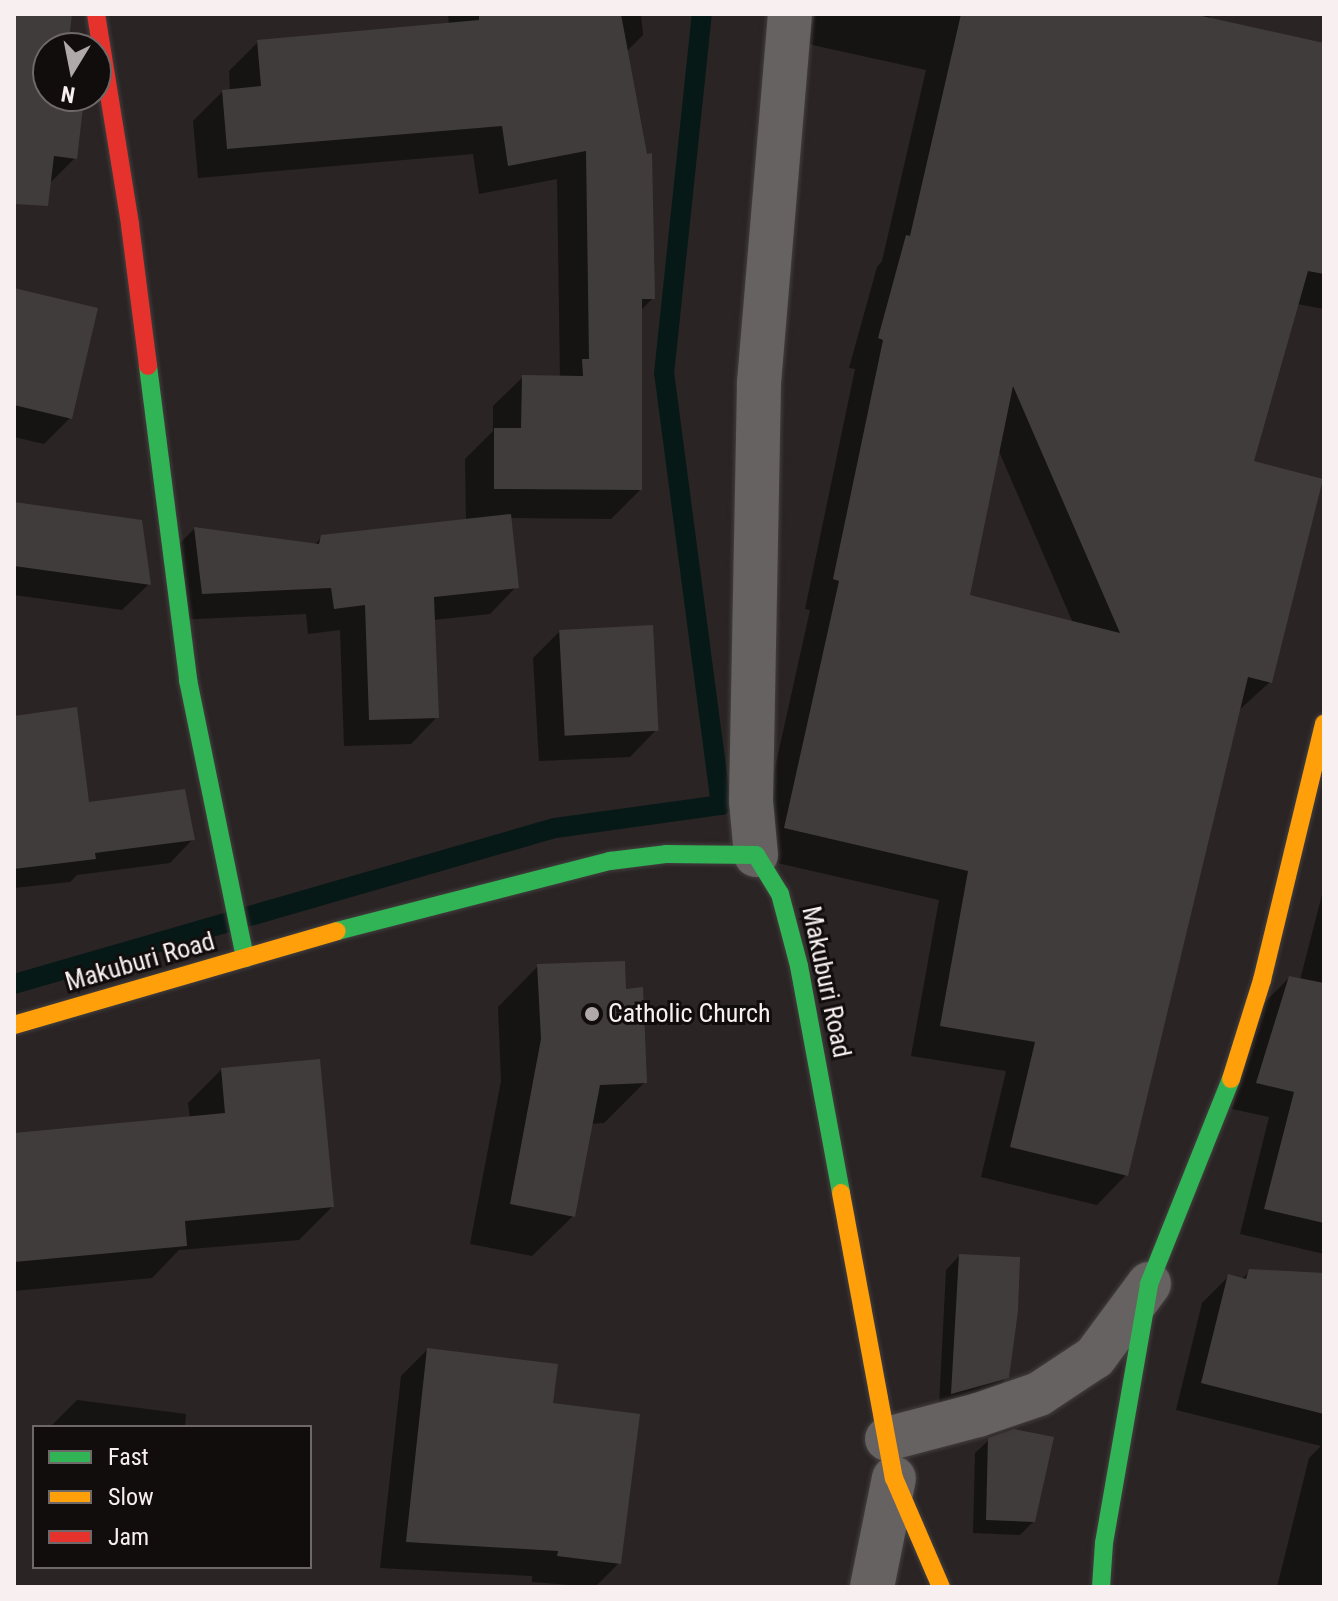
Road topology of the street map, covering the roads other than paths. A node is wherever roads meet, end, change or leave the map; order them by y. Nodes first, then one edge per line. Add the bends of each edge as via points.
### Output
1 (96, 14) edge
2 (790, 14) edge
3 (1324, 723) edge
4 (756, 855) junction
5 (245, 958) junction
6 (14, 1025) edge
7 (1149, 1284) junction
8 (891, 1458) junction
9 (872, 1587) edge
10 (941, 1587) edge
11 (1101, 1587) edge

1 - 5 street via 130,225 188,680
2 - 4 street via 759,383 751,801
3 - 7 street via 1262,980 1233,1073
4 - 5 street, Makuburi Road via 666,854 610,861
4 - 8 street, Makuburi Road via 780,894 799,966
5 - 6 street, Makuburi Road
7 - 8 street via 1095,1357 1039,1394 978,1415
7 - 11 street
8 - 9 street
8 - 10 street, Makuburi Road

